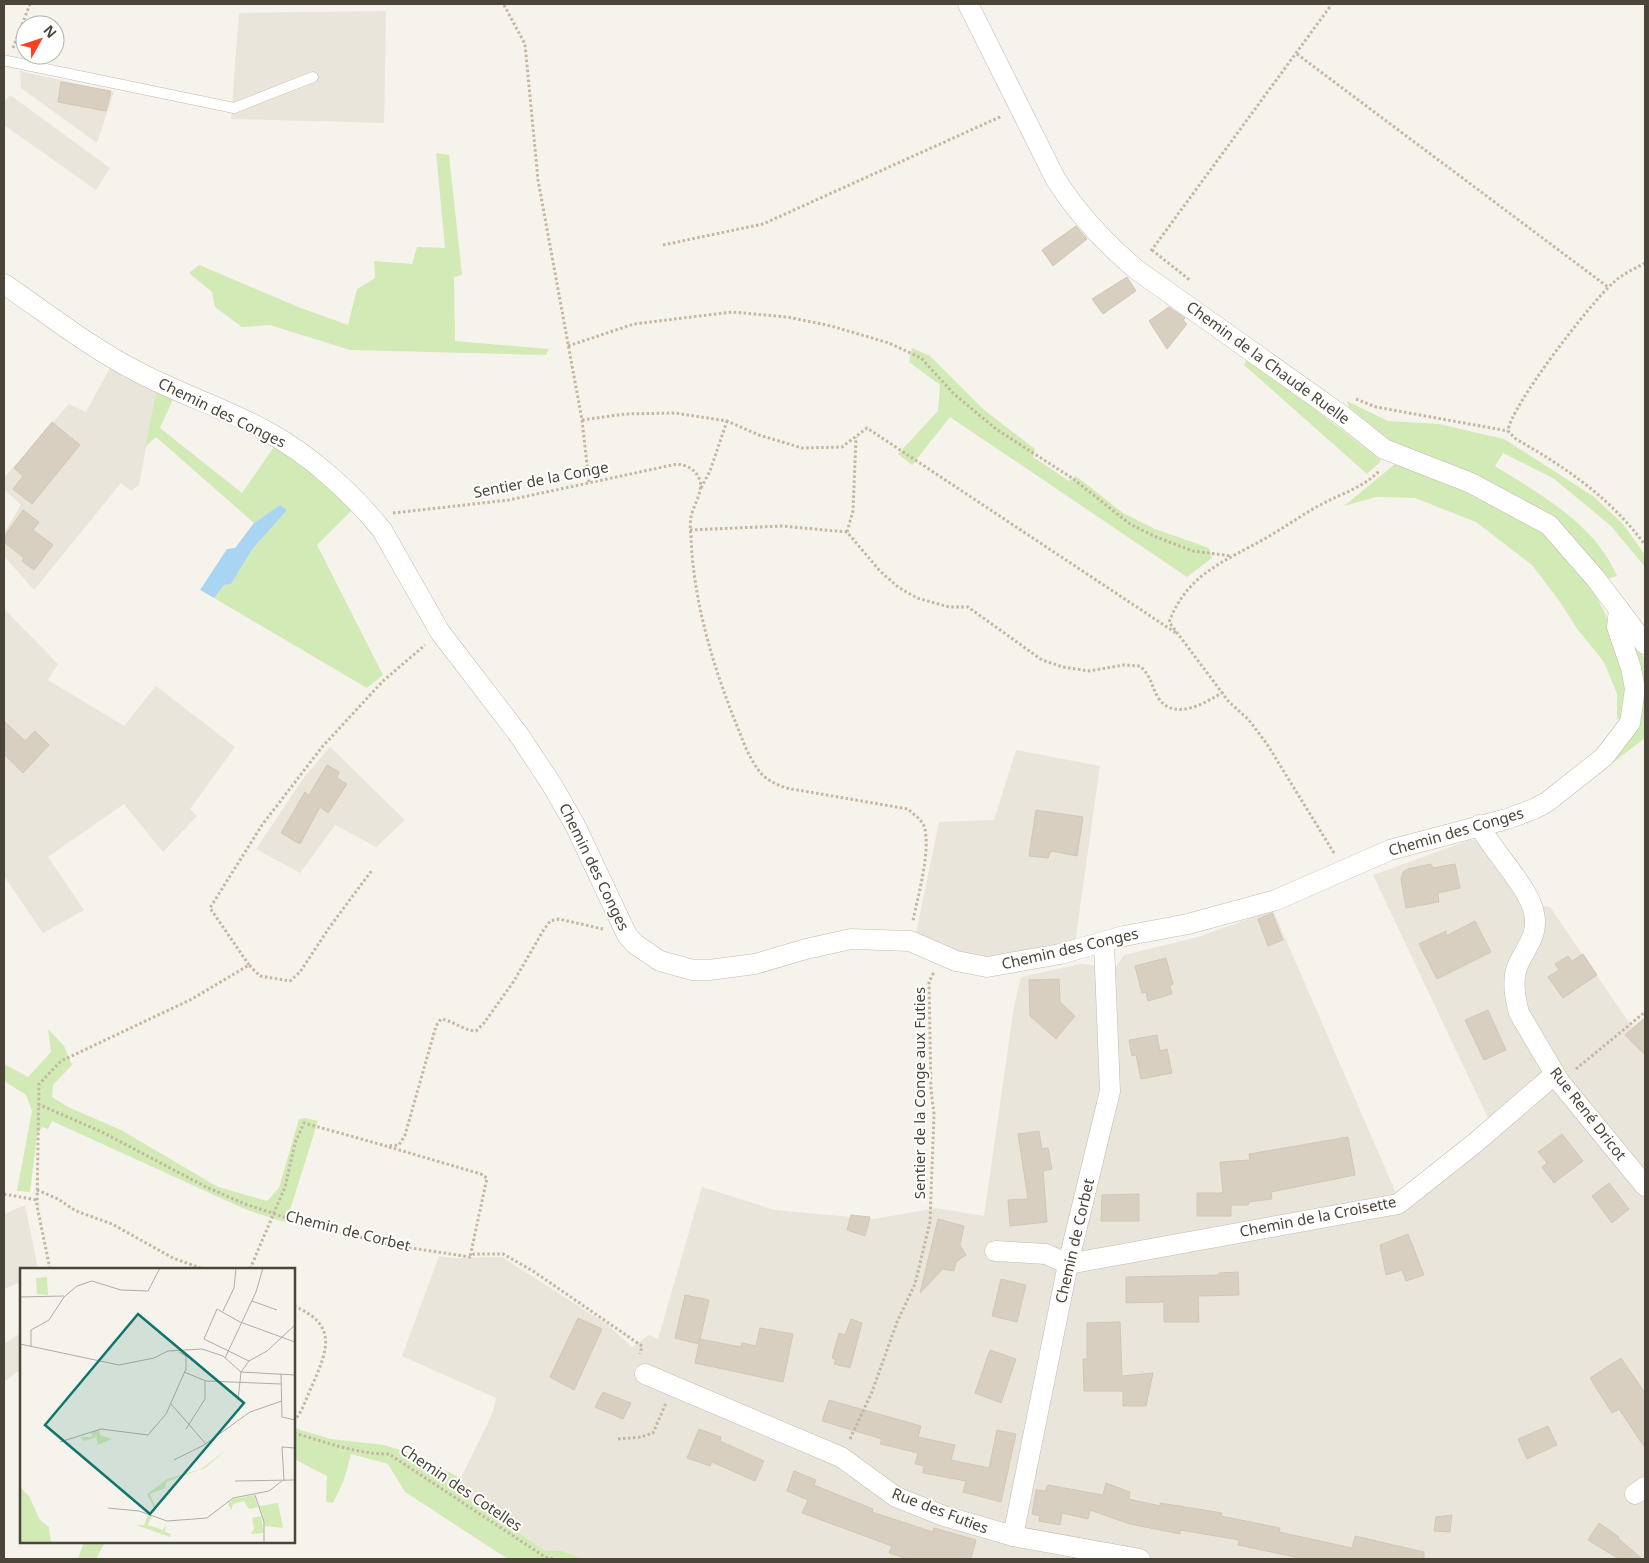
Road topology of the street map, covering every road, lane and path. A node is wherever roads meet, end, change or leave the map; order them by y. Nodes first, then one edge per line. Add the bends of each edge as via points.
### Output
1 (30, 4) edge
2 (968, 4) edge
3 (1332, 4) edge
4 (504, 5) edge
5 (1297, 54) junction
6 (8, 60) joint
7 (313, 76) dead end
8 (1021, 108) junction
9 (663, 245) dead end
10 (1152, 250) junction
11 (1645, 263) edge
12 (1137, 270) junction
13 (4, 284) edge
14 (1199, 287) dead end
15 (1608, 287) junction
16 (568, 346) junction
17 (1352, 397) dead end
18 (582, 420) junction
19 (727, 421) junction
20 (1508, 431) junction
21 (856, 437) junction
22 (1395, 453) junction
23 (589, 482) junction
24 (701, 488) junction
25 (371, 516) junction
26 (690, 530) junction
27 (848, 532) junction
28 (1645, 545) edge
29 (1232, 556) junction
30 (1619, 608) junction
31 (440, 632) junction
32 (1176, 633) junction
33 (1645, 644) edge
34 (1223, 692) junction
35 (1479, 826) junction
36 (372, 870) dead end
37 (1344, 871) junction
38 (623, 928) junction
39 (910, 941) junction
40 (1104, 943) junction
41 (942, 955) junction
42 (249, 966) junction
43 (1645, 1012) edge
44 (1557, 1078) junction
45 (38, 1104) junction
46 (386, 1146) junction
47 (1645, 1186) edge
48 (37, 1190) junction
49 (4, 1194) edge
50 (37, 1200) junction
51 (275, 1212) junction
52 (995, 1252) dead end
53 (470, 1258) junction
54 (1068, 1264) junction
55 (50, 1268) edge
56 (200, 1268) edge
57 (250, 1268) edge
58 (295, 1307) edge
59 (642, 1366) joint
60 (670, 1383) junction
61 (295, 1420) edge
62 (295, 1434) edge
63 (618, 1438) dead end
64 (841, 1457) junction
65 (1013, 1536) junction
66 (554, 1559) edge
67 (1140, 1559) edge

1 - 6 path
2 - 8 street, Chemin de la Chaude Ruelle
3 - 5 path
4 - 16 path via 525,44 538,180
5 - 10 path
5 - 15 path
6 - 7 lane via 234,108
8 - 9 path via 763,224
8 - 12 street, Chemin de la Chaude Ruelle via 1068,199 1116,252
10 - 12 path
10 - 14 path
11 - 15 path
12 - 22 street, Chemin de la Chaude Ruelle via 1384,449
13 - 25 street, Chemin des Conges via 123,364 234,415 291,446
15 - 20 path via 1539,374 1509,422
16 - 18 path
16 - 29 path via 634,324 732,312 822,324 889,343 921,358 954,394 996,429 1072,478 1130,524 1193,551
17 - 20 path via 1376,408
18 - 19 path via 625,414 675,413
18 - 23 path
19 - 21 path via 802,448 842,448
19 - 24 path
20 - 28 path via 1588,485 1620,513
21 - 27 path via 853,511
21 - 32 path via 866,428
22 - 29 path via 1378,472 1351,490
22 - 30 street, Chemin de la Chaude Ruelle via 1470,483 1549,526
23 - 24 path, Sentier de la Conge via 677,464 693,470
23 - 25 path, Sentier de la Conge via 509,500
24 - 26 path
25 - 31 street, Chemin des Conges
26 - 27 path via 781,526
26 - 39 path via 699,603 719,681 751,760 760,773 786,788 908,809 921,820 925,828 925,850
27 - 34 path via 880,572 898,587 917,598 949,607 968,607 1042,660 1089,671 1124,665 1140,666 1153,683 1159,700 1174,709 1192,708
29 - 32 path via 1210,567 1194,581 1169,622
30 - 33 street, Chemin de la Chaude Ruelle
30 - 35 street, Chemin des Conges via 1617,627 1635,689 1630,723 1622,736 1604,757 1547,802 1520,815
31 - 38 street, Chemin des Conges via 519,735 552,785 597,868
31 - 42 path via 383,681 338,727 262,825 210,908
32 - 34 path
34 - 37 path via 1267,744
35 - 37 street, Chemin des Conges via 1390,850
35 - 44 street, Rue René Dricot via 1534,913 1533,937 1515,979 1516,1002
36 - 42 path via 300,972 290,981 260,976
37 - 40 street, Chemin des Conges via 1276,900
38 - 39 street, Chemin des Conges via 647,953 674,966 693,970 755,964 851,939
38 - 46 path via 596,929 559,919 550,921 514,981 476,1031 441,1019 436,1026 405,1135 399,1145
39 - 41 street, Chemin des Conges
40 - 41 street, Chemin des Conges via 987,967
40 - 54 street, Chemin de Corbet via 1110,1091
41 - 64 path, Sentier de la Conge aux Futies via 929,982 930,1090 934,1114 930,1222 915,1284 897,1322 872,1392
42 - 45 path via 192,999 61,1061 39,1084
43 - 44 path
44 - 47 street, Rue René Dricot
44 - 54 street, Chemin de la Croisette via 1398,1204
45 - 48 path
45 - 51 path, Chemin de Corbet via 102,1132 206,1187 244,1204
46 - 51 path via 304,1122
46 - 53 path via 487,1178
48 - 50 path
48 - 56 path via 76,1211 112,1224 173,1258
49 - 50 path
50 - 55 path
51 - 53 path, Chemin de Corbet via 305,1224 392,1245
51 - 57 path
52 - 54 street via 1046,1254
53 - 59 path, Chemin de Corbet via 474,1254 503,1254 532,1271 642,1346
54 - 65 street, Chemin de Corbet
58 - 61 path via 322,1324 327,1344 319,1370
59 - 60 street, Rue des Futies
60 - 63 path via 666,1407 654,1433
60 - 64 street, Rue des Futies
62 - 66 path, Chemin des Cotelles via 338,1447 389,1454 545,1557
64 - 65 street, Rue des Futies via 896,1497 944,1516
65 - 67 street, Rue des Futies

